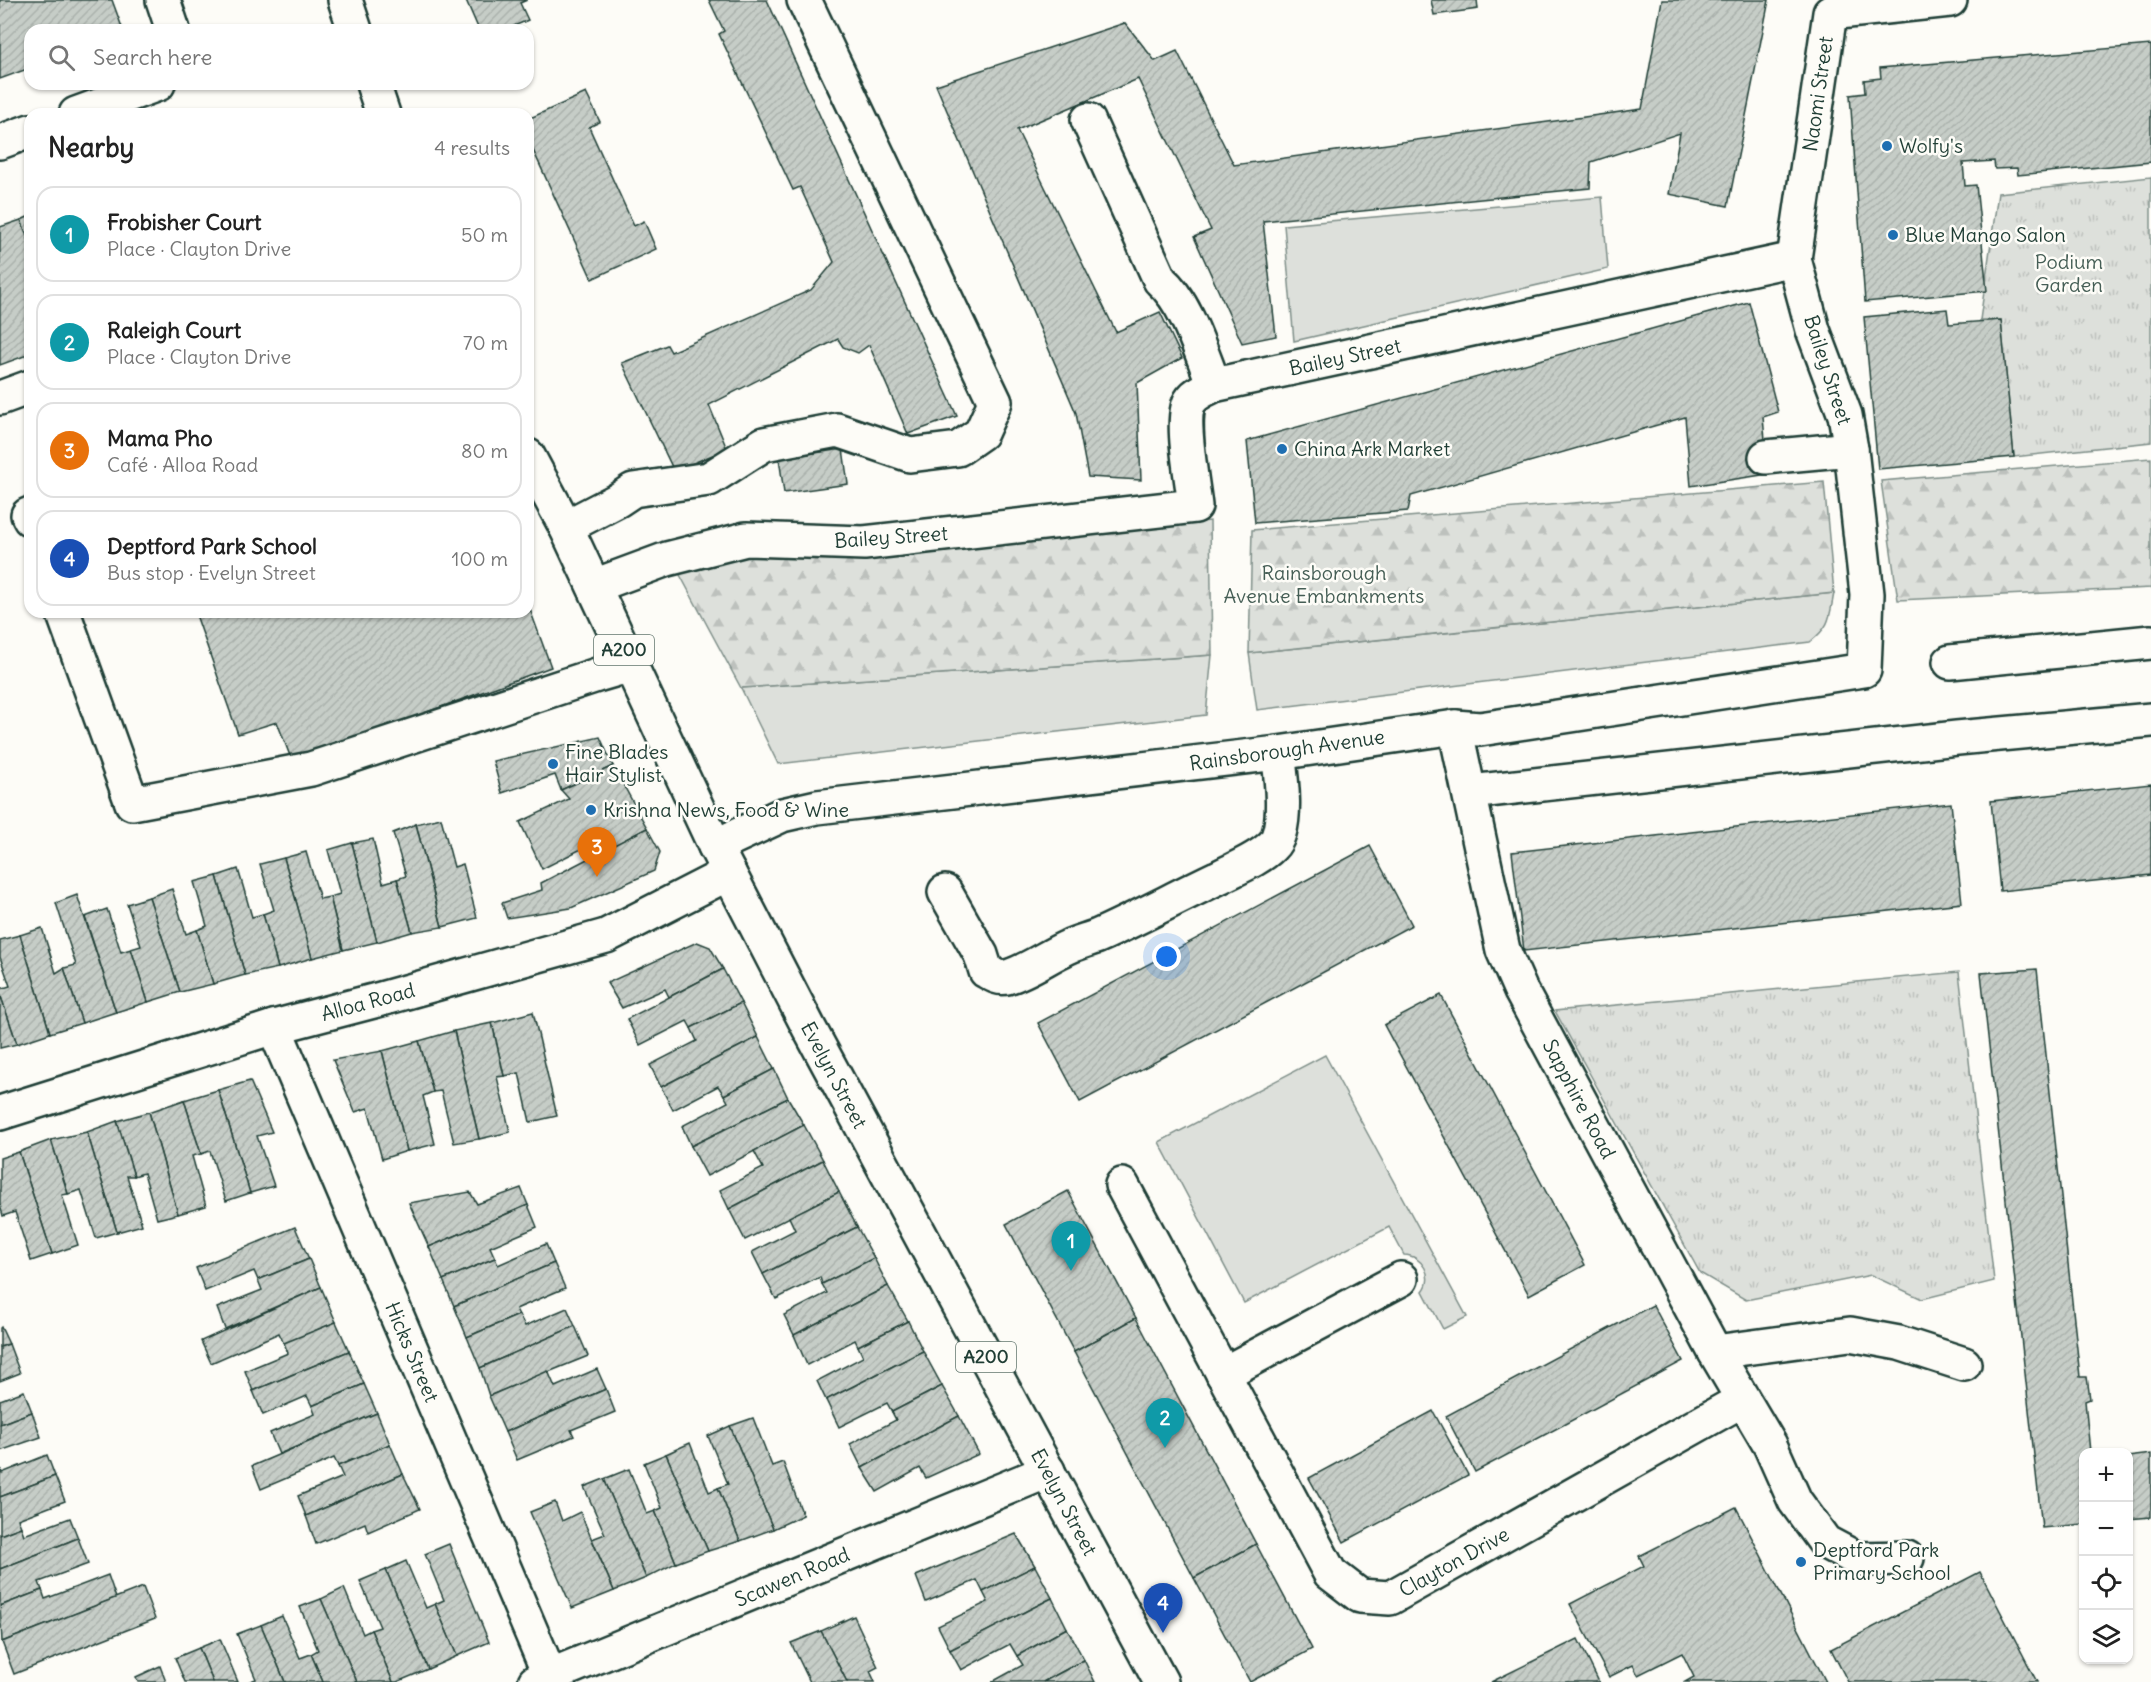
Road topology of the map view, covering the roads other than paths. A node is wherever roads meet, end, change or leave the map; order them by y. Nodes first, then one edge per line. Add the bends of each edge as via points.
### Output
1 (162, 0) edge
2 (345, 0) edge
3 (804, 0) edge
4 (1950, 0) edge
5 (171, 24) edge
6 (353, 24) edge
7 (142, 90) edge
8 (375, 90) edge
9 (92, 108) edge
10 (381, 108) edge
11 (1088, 120) dead end
12 (24, 124) edge
13 (0, 129) edge
14 (24, 133) edge
15 (0, 142) edge
16 (1794, 259) junction
17 (1214, 385) junction
18 (24, 389) edge
19 (0, 398) edge
20 (1851, 449) junction
21 (1766, 457) dead end
22 (534, 467) edge
23 (566, 526) junction
24 (594, 586) junction
25 (65, 618) edge
26 (2151, 642) edge
27 (1950, 662) dead end
28 (631, 666) junction
29 (1864, 670) joint
30 (2151, 720) edge
31 (1455, 727) junction
32 (1278, 753) junction
33 (1470, 792) junction
34 (722, 859) junction
35 (945, 892) dead end
36 (274, 1027) junction
37 (0, 1113) edge
38 (1122, 1185) dead end
39 (1401, 1279) dead end
40 (1715, 1352) junction
41 (1964, 1364) dead end
42 (1222, 1374) junction
43 (1742, 1400) junction
44 (1048, 1471) junction
45 (1907, 1558) dead end
46 (555, 1678) edge
47 (1161, 1682) edge

1 - 5 street
2 - 6 street
3 - 23 street via 995,402 981,433 958,449 910,455 837,430 764,444 709,479 633,490
4 - 16 street, Naomi Street via 1830,13
7 - 9 street
8 - 10 street
11 - 17 street via 1160,280 1170,289 1193,333
12 - 13 street
14 - 15 street
16 - 17 street, Bailey Street
16 - 20 street, Bailey Street via 1813,330 1845,415
17 - 24 street, Bailey Street via 1189,402 1185,418 1196,506 864,543 746,539 667,559
18 - 19 street
20 - 21 street
20 - 29 street, Bailey Street via 1867,594
22 - 23 street, Evelyn Street / A200
23 - 24 street, Evelyn Street / A200
24 - 28 street, Evelyn Street / A200
25 - 28 street via 132,803 311,769
26 - 27 street
28 - 34 street, Evelyn Street / A200
29 - 31 street, Rainsborough Avenue via 1480,729
30 - 33 street
31 - 32 street, Rainsborough Avenue
31 - 33 street, Sapphire Road
32 - 34 street, Rainsborough Avenue via 817,807 782,815
32 - 35 street via 1282,811 1273,846 1236,868 1005,978 986,971
33 - 40 street, Sapphire Road via 1503,950 1521,991
34 - 36 street, Alloa Road via 606,936
34 - 44 street, Evelyn Street / A200
36 - 37 street, Alloa Road
36 - 46 street, Hicks Street
38 - 42 street, Clayton Drive
39 - 42 street
40 - 41 street via 1850,1334 1899,1343
40 - 43 street, Sapphire Road
42 - 43 street, Clayton Drive via 1330,1573 1360,1596 1389,1598
43 - 45 street, Sapphire Road via 1770,1445 1795,1501 1825,1542 1857,1559
44 - 46 street, Scawen Road
44 - 47 street, Evelyn Street / A200

